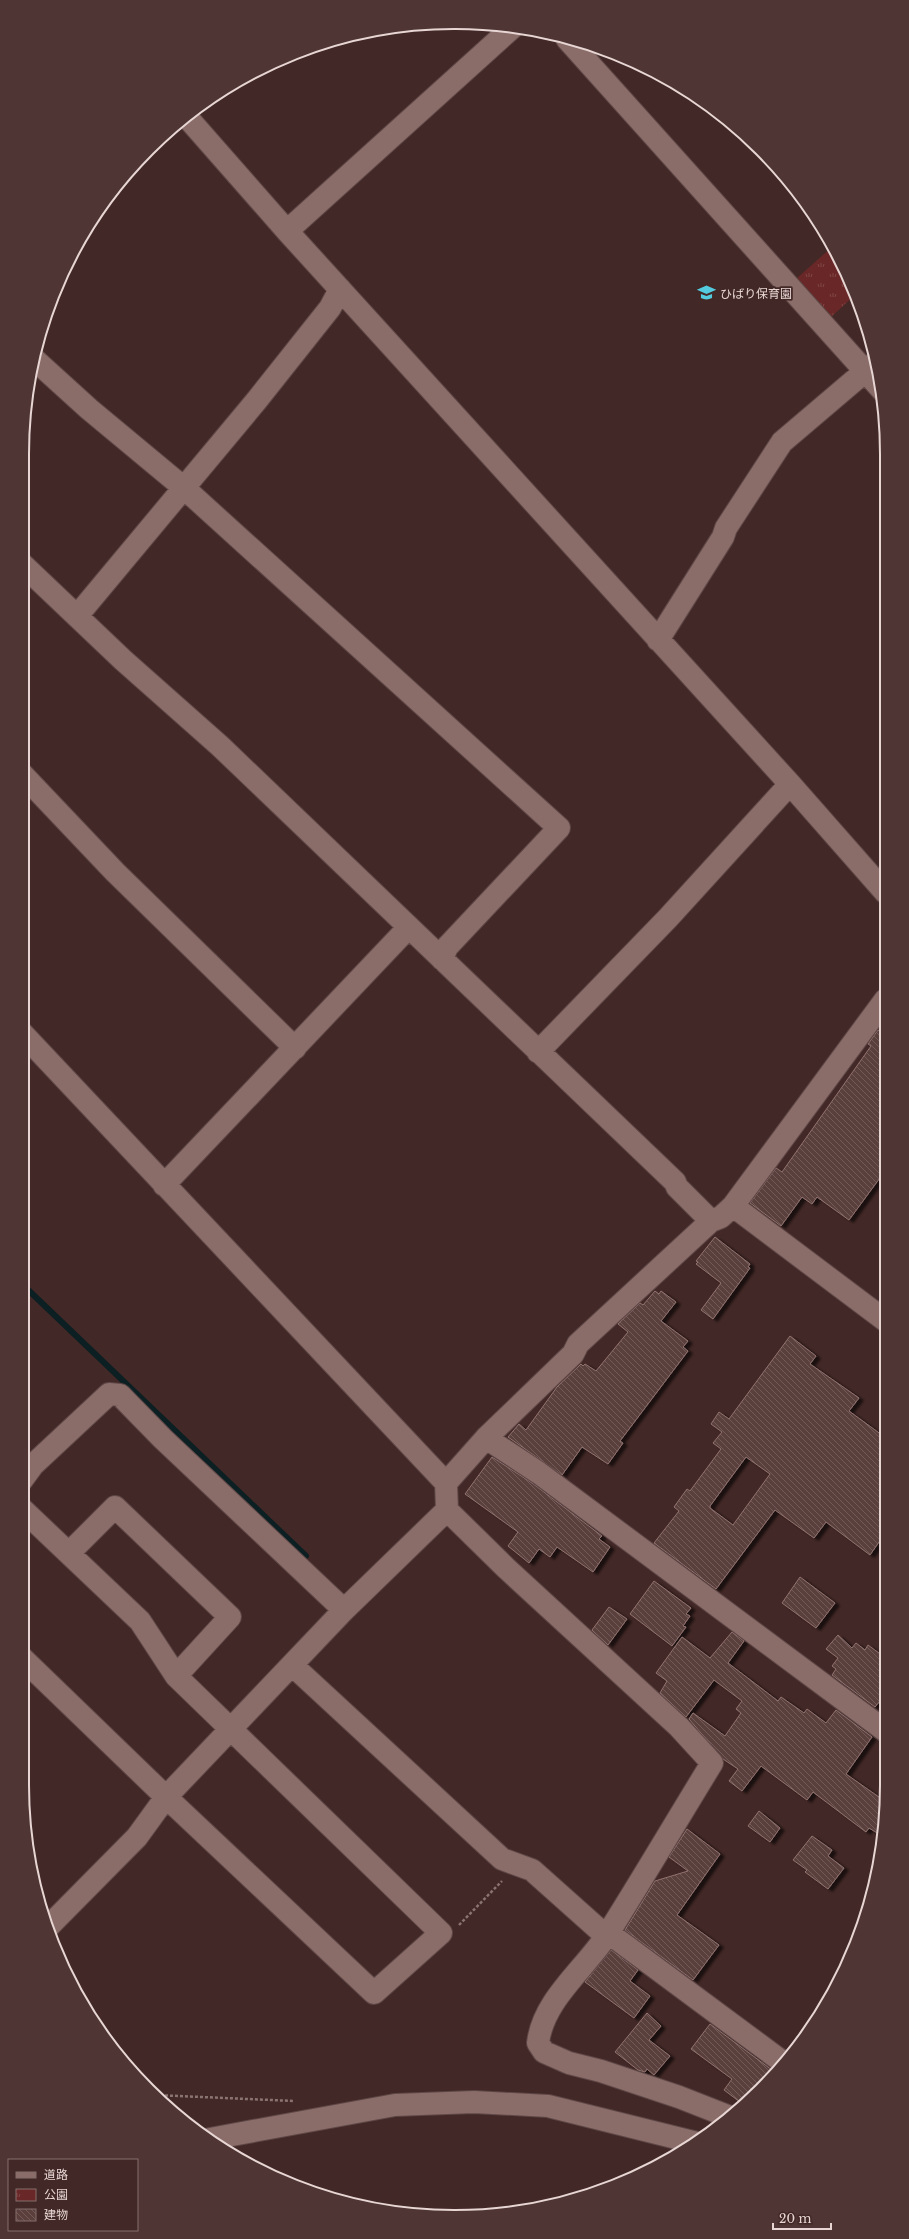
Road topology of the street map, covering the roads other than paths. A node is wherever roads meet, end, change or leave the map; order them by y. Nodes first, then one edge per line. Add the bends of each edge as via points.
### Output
1 (507, 33) edge
2 (572, 45) edge
3 (190, 121) edge
4 (287, 231) junction
5 (340, 289) junction
6 (39, 363) edge
7 (871, 367) edge
8 (184, 488) junction
9 (29, 571) edge
10 (77, 616) junction
11 (658, 640) junction
12 (29, 781) edge
13 (790, 784) junction
14 (880, 886) edge
15 (409, 927) junction
16 (442, 959) junction
17 (880, 1007) edge
18 (29, 1040) edge
19 (295, 1048) junction
20 (538, 1052) junction
21 (164, 1185) junction
22 (733, 1206) junction
23 (711, 1221) junction
24 (880, 1317) edge
25 (486, 1438) junction
26 (29, 1470) edge
27 (446, 1483) junction
28 (448, 1510) junction
29 (29, 1516) edge
30 (69, 1553) junction
31 (344, 1610) junction
32 (29, 1665) edge
33 (292, 1665) junction
34 (176, 1676) junction
35 (880, 1727) edge
36 (231, 1729) junction
37 (166, 1797) junction
38 (52, 1922) edge
39 (606, 1936) junction
40 (779, 2059) edge
41 (723, 2114) edge
42 (217, 2138) edge
43 (688, 2140) edge

1 - 4 street
2 - 7 street
3 - 4 street
4 - 5 street
5 - 8 street via 325,314
5 - 11 street
6 - 8 street
7 - 11 street via 782,442
8 - 10 street
8 - 16 street via 559,828 447,947
9 - 10 street
10 - 15 street via 220,746
11 - 13 street
12 - 19 street via 115,872
13 - 14 street
13 - 20 street via 668,918
15 - 16 street
15 - 19 street
16 - 20 street
17 - 22 street
18 - 21 street
19 - 21 street
20 - 23 street via 675,1182
21 - 27 street
22 - 23 street via 721,1217
22 - 24 street
23 - 25 street via 578,1344 573,1354
25 - 27 street
25 - 35 street via 539,1473
26 - 31 street via 110,1394 120,1395
27 - 28 street
28 - 31 street
28 - 39 street via 506,1568 679,1727 712,1763
29 - 30 street
30 - 34 street via 140,1621
30 - 34 street via 115,1506 230,1617
31 - 33 street
32 - 37 street
33 - 36 street
33 - 39 street via 502,1859 532,1870
34 - 36 street
36 - 37 street
36 - 37 street via 441,1934 374,1993
37 - 38 street via 137,1837
39 - 40 street via 614,1937
39 - 41 street via 546,2013 539,2029 538,2043 544,2052 569,2063 602,2071
42 - 43 street via 395,2105 474,2102 548,2106

